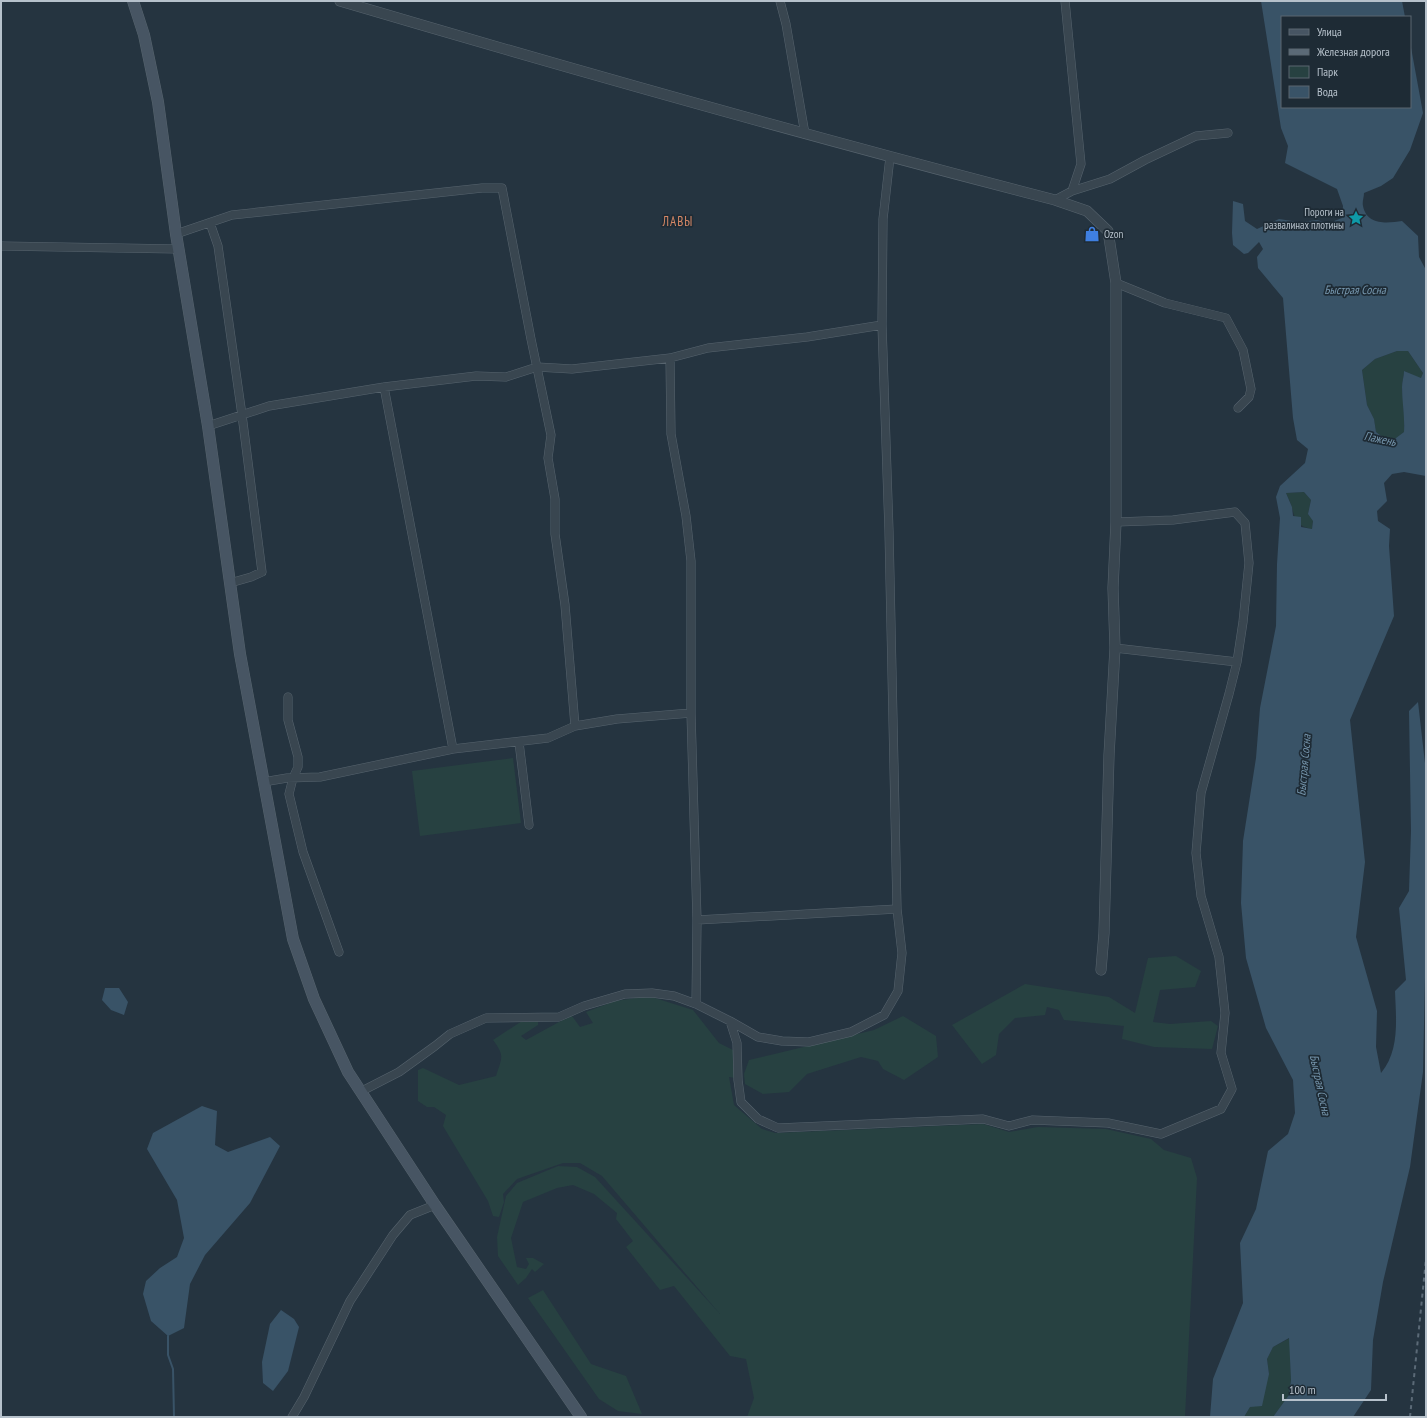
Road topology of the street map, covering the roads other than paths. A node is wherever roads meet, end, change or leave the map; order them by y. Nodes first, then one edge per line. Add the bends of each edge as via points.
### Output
1 (133, 1) edge
2 (340, 1) edge
3 (780, 1) edge
4 (1065, 1) edge
5 (1228, 133) dead end
6 (805, 134) junction
7 (890, 157) junction
8 (1072, 191) junction
9 (1055, 200) junction
10 (210, 223) junction
11 (176, 234) junction
12 (1, 246) edge
13 (178, 249) junction
14 (1116, 283) junction
15 (882, 325) junction
16 (670, 358) junction
17 (537, 368) junction
18 (384, 387) junction
19 (1238, 408) dead end
20 (242, 415) junction
21 (208, 426) junction
22 (1116, 522) junction
23 (230, 583) junction
24 (1115, 648) junction
25 (1237, 662) junction
26 (288, 697) dead end
27 (691, 713) junction
28 (575, 726) junction
29 (519, 742) junction
30 (453, 749) junction
31 (293, 778) junction
32 (263, 782) junction
33 (529, 825) dead end
34 (897, 909) junction
35 (697, 920) junction
36 (339, 952) dead end
37 (1100, 970) dead end
38 (696, 1004) junction
39 (730, 1021) junction
40 (360, 1092) junction
41 (435, 1205) junction
42 (292, 1417) edge
43 (581, 1417) edge

1 - 11 main road via 144,35 158,102
2 - 6 street
3 - 6 street
4 - 8 street via 1081,164
5 - 8 street via 1196,136 1110,179
6 - 7 street
7 - 9 street
7 - 15 street via 883,219
8 - 9 street
9 - 14 street via 1086,211 1108,230
10 - 11 street
10 - 17 street via 232,215 502,188
10 - 20 street via 218,246
11 - 13 main road
12 - 13 street
13 - 21 main road
14 - 19 street via 1165,303 1226,318 1243,350 1250,389 1249,397
14 - 22 street
15 - 16 street via 807,337 708,348
15 - 34 street
16 - 17 street via 572,369
16 - 27 street via 671,434 686,516 691,561
17 - 18 street via 506,377 476,376
17 - 28 street via 551,435 548,458 555,499 555,534 565,605
18 - 20 street via 269,406
18 - 30 street
20 - 21 street
20 - 23 street via 262,572
21 - 23 main road
22 - 24 street via 1113,588
22 - 25 street via 1173,520 1234,512 1245,523 1249,563 1244,622
23 - 32 main road
24 - 25 street
24 - 37 street via 1104,933
25 - 39 street via 1201,793 1196,853 1201,896 1219,957 1225,1013 1222,1053 1232,1089 1221,1109 1161,1134 1108,1123 1032,1120 1008,1126 983,1118 778,1128 758,1119 741,1102 737,1043
26 - 31 street via 288,720 298,757 298,767
27 - 28 street via 617,719
27 - 35 street
28 - 29 street via 548,738
29 - 30 street
29 - 33 street
30 - 31 street via 320,777
31 - 32 street
31 - 36 street via 289,794 303,852
32 - 40 main road via 293,939 314,999
34 - 35 street
34 - 39 street via 902,953 898,991 884,1015 852,1032 809,1042 758,1037
35 - 38 street
38 - 39 street
38 - 40 street via 674,996 652,993 625,994 584,1006 559,1017 486,1018 450,1034 399,1072
40 - 41 main road
41 - 42 street via 410,1215 393,1235 350,1301
41 - 43 main road

